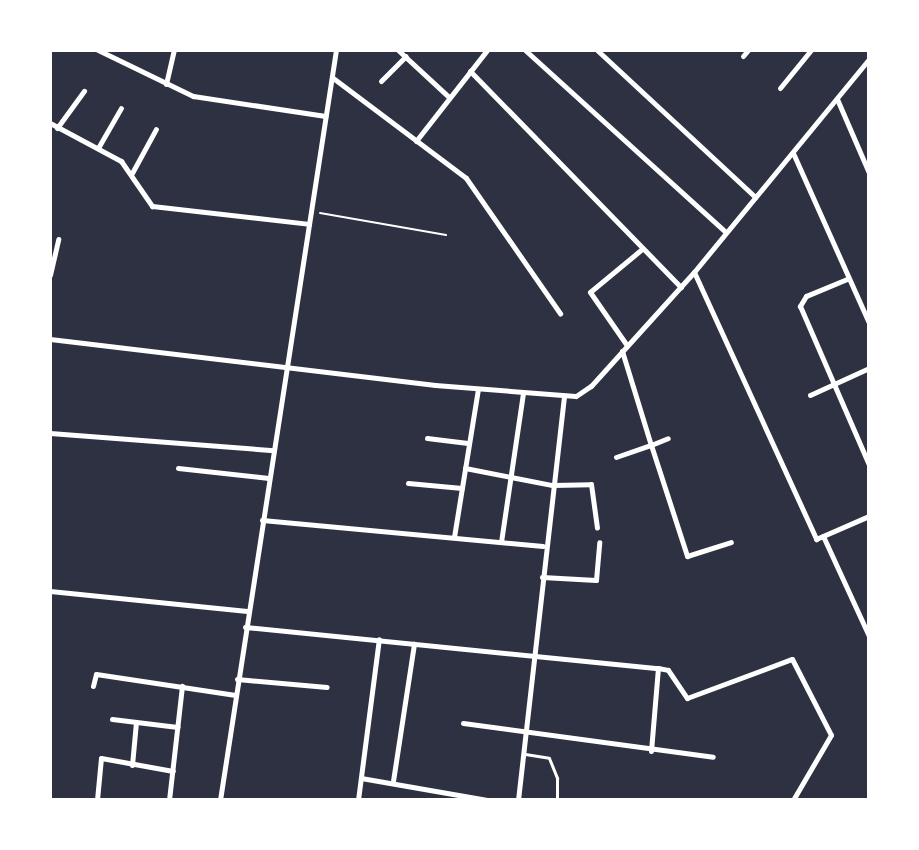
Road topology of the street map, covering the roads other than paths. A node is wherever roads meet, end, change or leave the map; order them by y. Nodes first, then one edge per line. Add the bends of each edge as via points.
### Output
1 (98, 50) edge
2 (174, 50) edge
3 (336, 50) edge
4 (398, 50) edge
5 (525, 50) edge
6 (597, 50) edge
7 (748, 50) edge
8 (811, 50) edge
9 (483, 51) edge
10 (406, 56) junction
11 (743, 56) dead end
12 (869, 59) edge
13 (470, 71) junction
14 (332, 78) junction
15 (381, 81) dead end
16 (166, 85) junction
17 (780, 88) dead end
18 (84, 91) dead end
19 (449, 97) junction
20 (837, 99) junction
21 (121, 108) dead end
22 (326, 116) junction
23 (50, 123) edge
24 (57, 128) junction
25 (156, 129) dead end
26 (416, 141) junction
27 (98, 148) junction
28 (793, 153) junction
29 (132, 173) junction
30 (869, 173) edge
31 (755, 197) junction
32 (309, 224) junction
33 (726, 232) junction
34 (58, 239) dead end
35 (642, 249) junction
36 (694, 272) junction
37 (50, 275) edge
38 (847, 279) junction
39 (681, 287) junction
40 (560, 313) dead end
41 (869, 323) edge
42 (50, 339) edge
43 (626, 344) junction
44 (621, 350) junction
45 (288, 366) junction
46 (869, 368) edge
47 (834, 385) junction
48 (478, 389) junction
49 (523, 393) junction
50 (810, 395) dead end
51 (564, 397) junction
52 (50, 433) edge
53 (427, 438) dead end
54 (668, 438) dead end
55 (468, 443) junction
56 (651, 445) junction
57 (273, 450) junction
58 (616, 457) dead end
59 (869, 465) edge
60 (178, 468) dead end
61 (465, 468) junction
62 (511, 476) junction
63 (268, 478) junction
64 (408, 483) dead end
65 (552, 485) junction
66 (462, 488) junction
67 (869, 516) edge
68 (262, 520) junction
69 (597, 528) dead end
70 (823, 536) junction
71 (454, 537) junction
72 (501, 542) junction
73 (599, 542) dead end
74 (731, 542) dead end
75 (544, 546) junction
76 (542, 577) junction
77 (50, 591) edge
78 (247, 611) junction
79 (245, 627) junction
80 (869, 636) edge
81 (379, 639) junction
82 (414, 644) junction
83 (534, 658) junction
84 (658, 668) junction
85 (237, 679) junction
86 (93, 686) dead end
87 (182, 686) junction
88 (327, 687) dead end
89 (235, 695) junction
90 (112, 719) dead end
91 (136, 722) junction
92 (463, 723) dead end
93 (178, 727) junction
94 (525, 731) junction
95 (651, 752) junction
96 (521, 754) junction
97 (713, 757) dead end
98 (132, 765) junction
99 (173, 771) junction
100 (361, 778) junction
101 (393, 781) junction
102 (99, 800) edge
103 (169, 800) edge
104 (220, 800) edge
105 (358, 800) edge
106 (487, 800) edge
107 (518, 800) edge
108 (557, 800) edge
109 (793, 800) edge

1 - 16 street
2 - 16 street
3 - 14 street
4 - 10 street
5 - 33 street
6 - 31 street
7 - 11 street
8 - 17 street
9 - 13 street
10 - 15 street
10 - 19 street
12 - 20 street
13 - 19 street
13 - 35 street
14 - 22 street
14 - 26 street
16 - 22 street via 193,96
18 - 24 street
19 - 26 street
20 - 28 street
20 - 30 street
21 - 27 street
22 - 32 street
23 - 24 street
24 - 27 street
25 - 29 street
26 - 40 street via 466,178
27 - 29 street
28 - 31 street
28 - 38 street
29 - 32 street via 152,206
31 - 33 street
32 - 45 street
33 - 36 street
34 - 37 street
35 - 39 street
35 - 43 street via 590,292
36 - 39 street
36 - 70 street via 816,539
38 - 41 street
38 - 47 street via 806,296 800,306
39 - 43 street
42 - 45 street
43 - 44 street
44 - 51 street via 584,392
44 - 56 street
45 - 48 street
45 - 57 street
46 - 47 street
47 - 50 street
47 - 59 street
48 - 49 street
48 - 55 street
49 - 51 street
49 - 62 street
51 - 65 street
52 - 57 street
53 - 55 street
54 - 56 street
55 - 61 street
56 - 58 street
56 - 74 street via 686,554
57 - 63 street
60 - 63 street
61 - 62 street
61 - 66 street
62 - 65 street
62 - 72 street
63 - 68 street
64 - 66 street
65 - 69 street via 591,481
65 - 75 street
66 - 71 street
67 - 70 street
68 - 71 street
68 - 78 street
70 - 80 street
71 - 72 street
72 - 75 street
73 - 76 street via 596,580
75 - 76 street
76 - 83 street
77 - 78 street
78 - 79 street
79 - 81 street
79 - 85 street
81 - 82 street
81 - 100 street
82 - 83 street
82 - 101 street
83 - 84 street
83 - 94 street
84 - 95 street
84 - 109 street via 668,670 687,698 786,659 796,662 831,735
85 - 88 street
85 - 89 street
86 - 87 street via 96,674
87 - 89 street
87 - 93 street
89 - 104 street
90 - 91 street
91 - 93 street
91 - 98 street
92 - 94 street
93 - 99 street
94 - 95 street via 607,739
94 - 96 street
95 - 97 street
96 - 107 street
96 - 108 lane via 549,758 557,778
98 - 99 street
98 - 102 street via 99,760
99 - 103 street
100 - 101 street
100 - 105 street
101 - 106 street via 440,795

